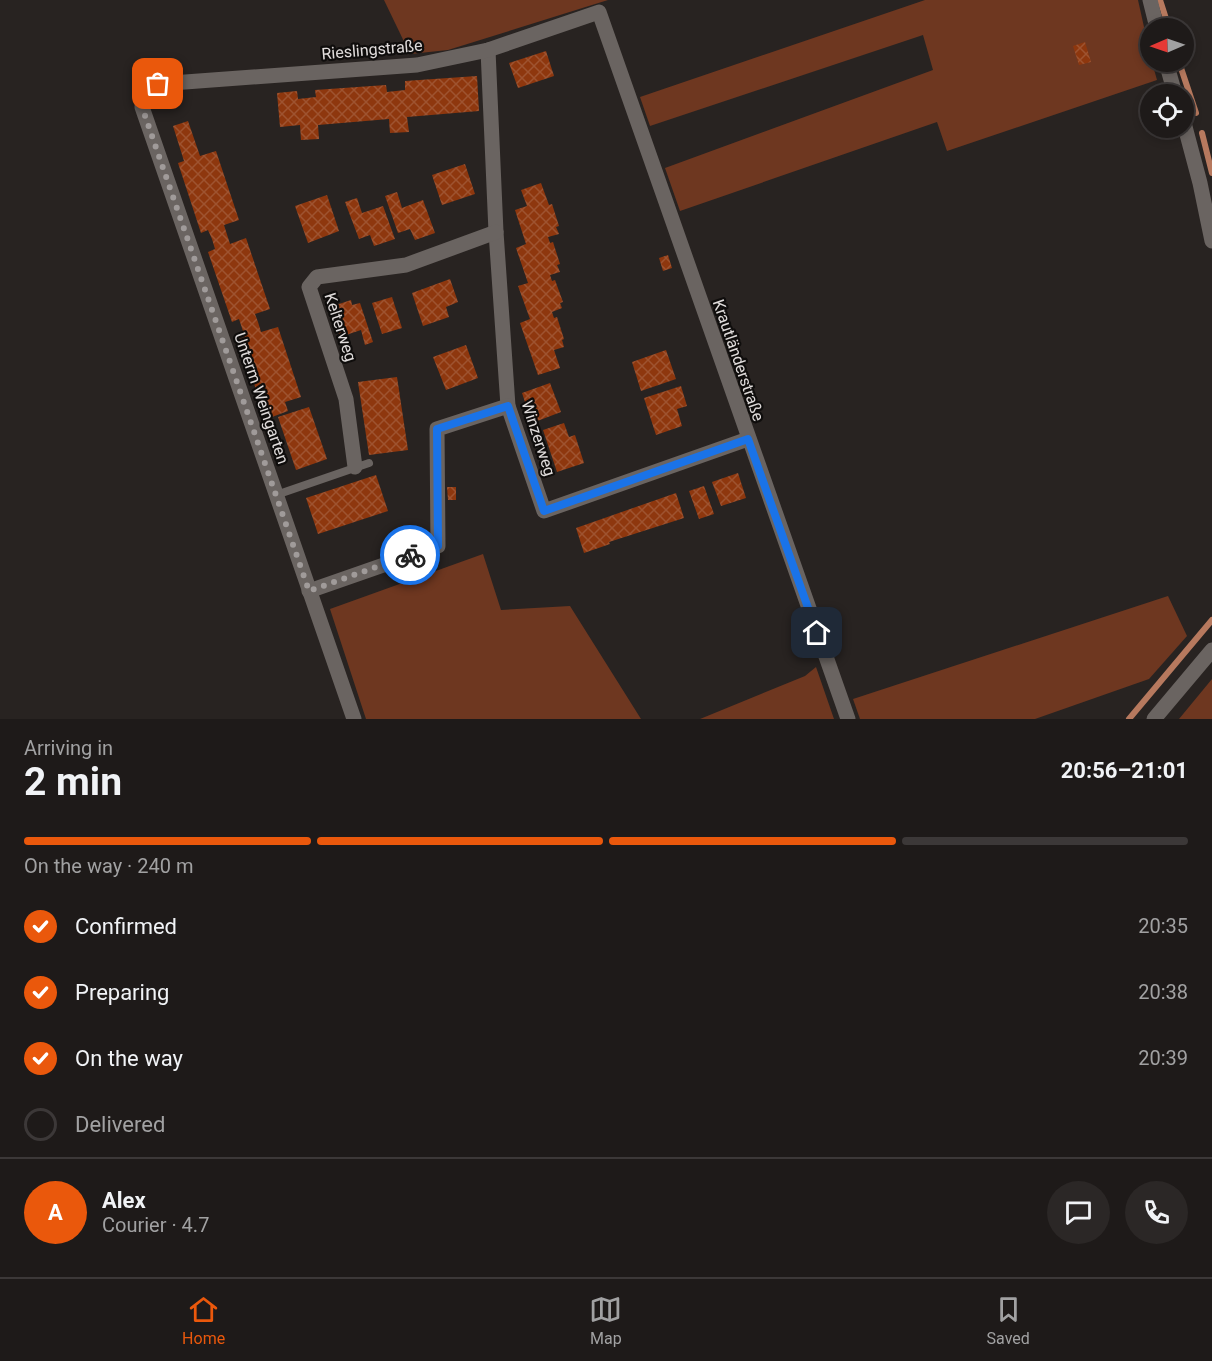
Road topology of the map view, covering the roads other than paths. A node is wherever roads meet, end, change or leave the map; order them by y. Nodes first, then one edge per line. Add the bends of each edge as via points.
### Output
1 (1150, 0) edge
2 (599, 12) joint
3 (1154, 18) edge
4 (488, 50) junction
5 (143, 89) joint
6 (1188, 138) edge
7 (496, 232) junction
8 (1212, 241) edge
9 (508, 406) junction
10 (748, 439) junction
11 (362, 465) joint
12 (276, 495) junction
13 (309, 591) junction
14 (1212, 650) edge
15 (354, 719) edge
16 (848, 719) edge
17 (1154, 719) edge

1 - 3 street
2 - 4 street, Rieslingstraße
2 - 10 street, Krautländerstraße
4 - 5 street, Rieslingstraße via 417,65 158,84
4 - 7 street, Winzerweg
5 - 12 street, Unterm Weingarten via 142,107
6 - 8 street
7 - 9 street, Winzerweg
7 - 11 street, Kelterweg via 406,265 317,277 309,287 346,399
9 - 10 street, Winzerweg via 544,511
9 - 13 street via 437,429 438,546
10 - 16 street, Krautländerstraße
11 - 12 lane, Kelterweg
12 - 13 street, Unterm Weingarten
13 - 15 street, Unterm Weingarten
14 - 17 street

